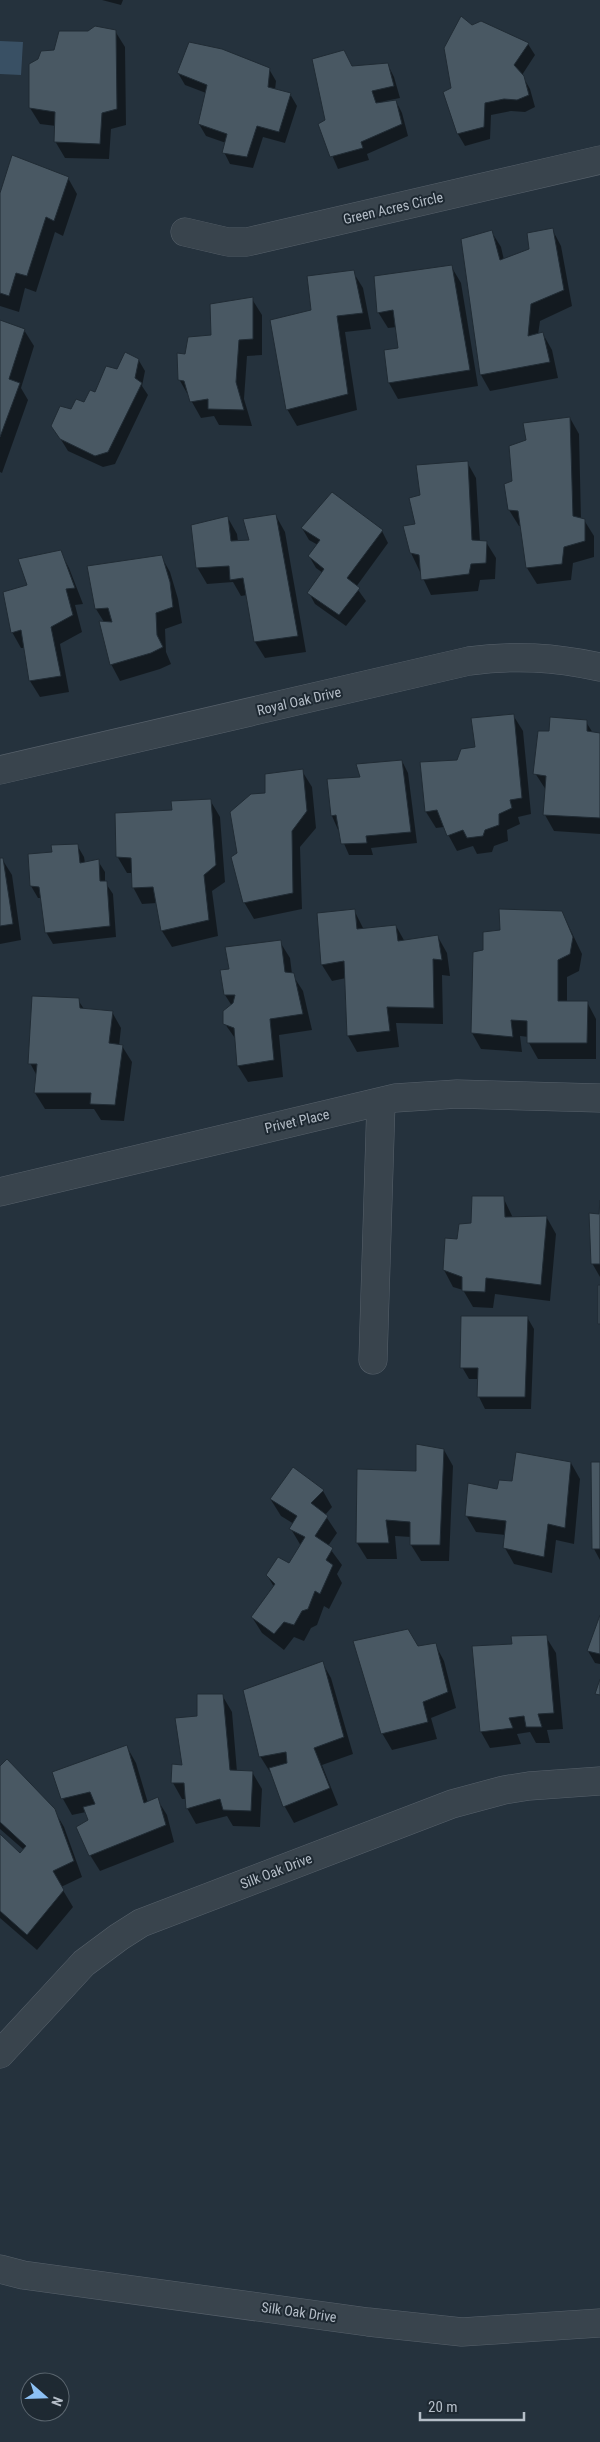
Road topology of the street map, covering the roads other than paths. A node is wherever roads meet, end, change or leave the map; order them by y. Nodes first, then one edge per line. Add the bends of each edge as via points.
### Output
1 (600, 160) edge
2 (185, 232) dead end
3 (600, 667) edge
4 (0, 770) edge
5 (600, 1098) edge
6 (381, 1102) junction
7 (0, 1192) edge
8 (373, 1360) dead end
9 (600, 1782) edge
10 (0, 2054) edge
11 (0, 2269) edge
12 (600, 2323) edge

1 - 2 street, Green Acres Circle via 246,242 228,242
3 - 4 street, Royal Oak Drive via 536,657 508,656 468,661
5 - 6 street, Privet Place via 456,1094
6 - 7 street, Privet Place
6 - 8 street
9 - 10 street, Silk Oak Drive via 520,1787 452,1804 142,1923 84,1964
11 - 12 street, Silk Oak Drive via 368,2322 462,2332

